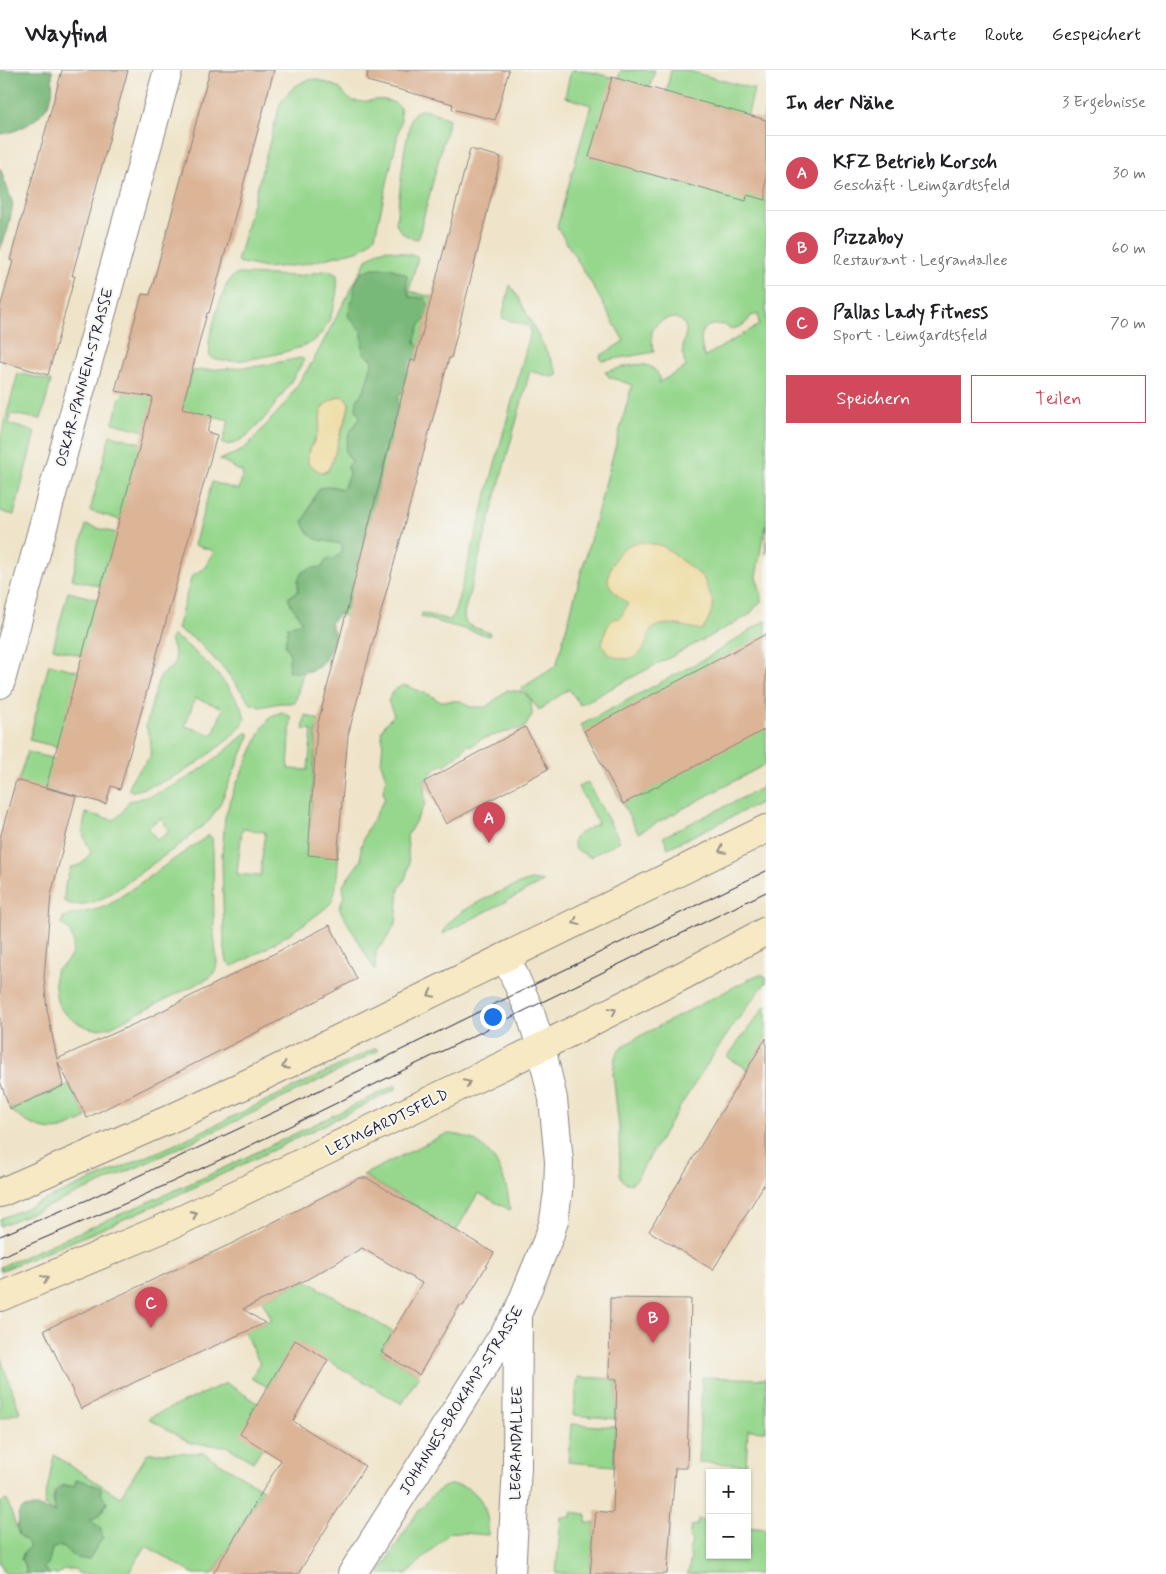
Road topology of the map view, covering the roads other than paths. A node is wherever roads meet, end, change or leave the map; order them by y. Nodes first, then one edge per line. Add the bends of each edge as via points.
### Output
1 (168, 70) edge
2 (0, 684) edge
3 (766, 829) edge
4 (766, 931) edge
5 (506, 956) junction
6 (542, 1047) junction
7 (0, 1193) edge
8 (0, 1297) edge
9 (518, 1312) junction
10 (352, 1574) edge
11 (511, 1574) edge

1 - 2 street, OSKAR-PANNEN-STRASSE
3 -> 5 main road
6 -> 4 main road, LEIMGARDTSFELD
5 - 6 street, JOHANNES-BROKAMP-STRASSE
5 -> 7 main road via 247,1084
8 -> 6 main road, LEIMGARDTSFELD via 162,1229
6 - 9 street, JOHANNES-BROKAMP-STRASSE via 555,1114 559,1161 557,1206 550,1234
9 - 10 street, JOHANNES-BROKAMP-STRASSE
9 - 11 street, LEGRANDALLEE via 517,1467

